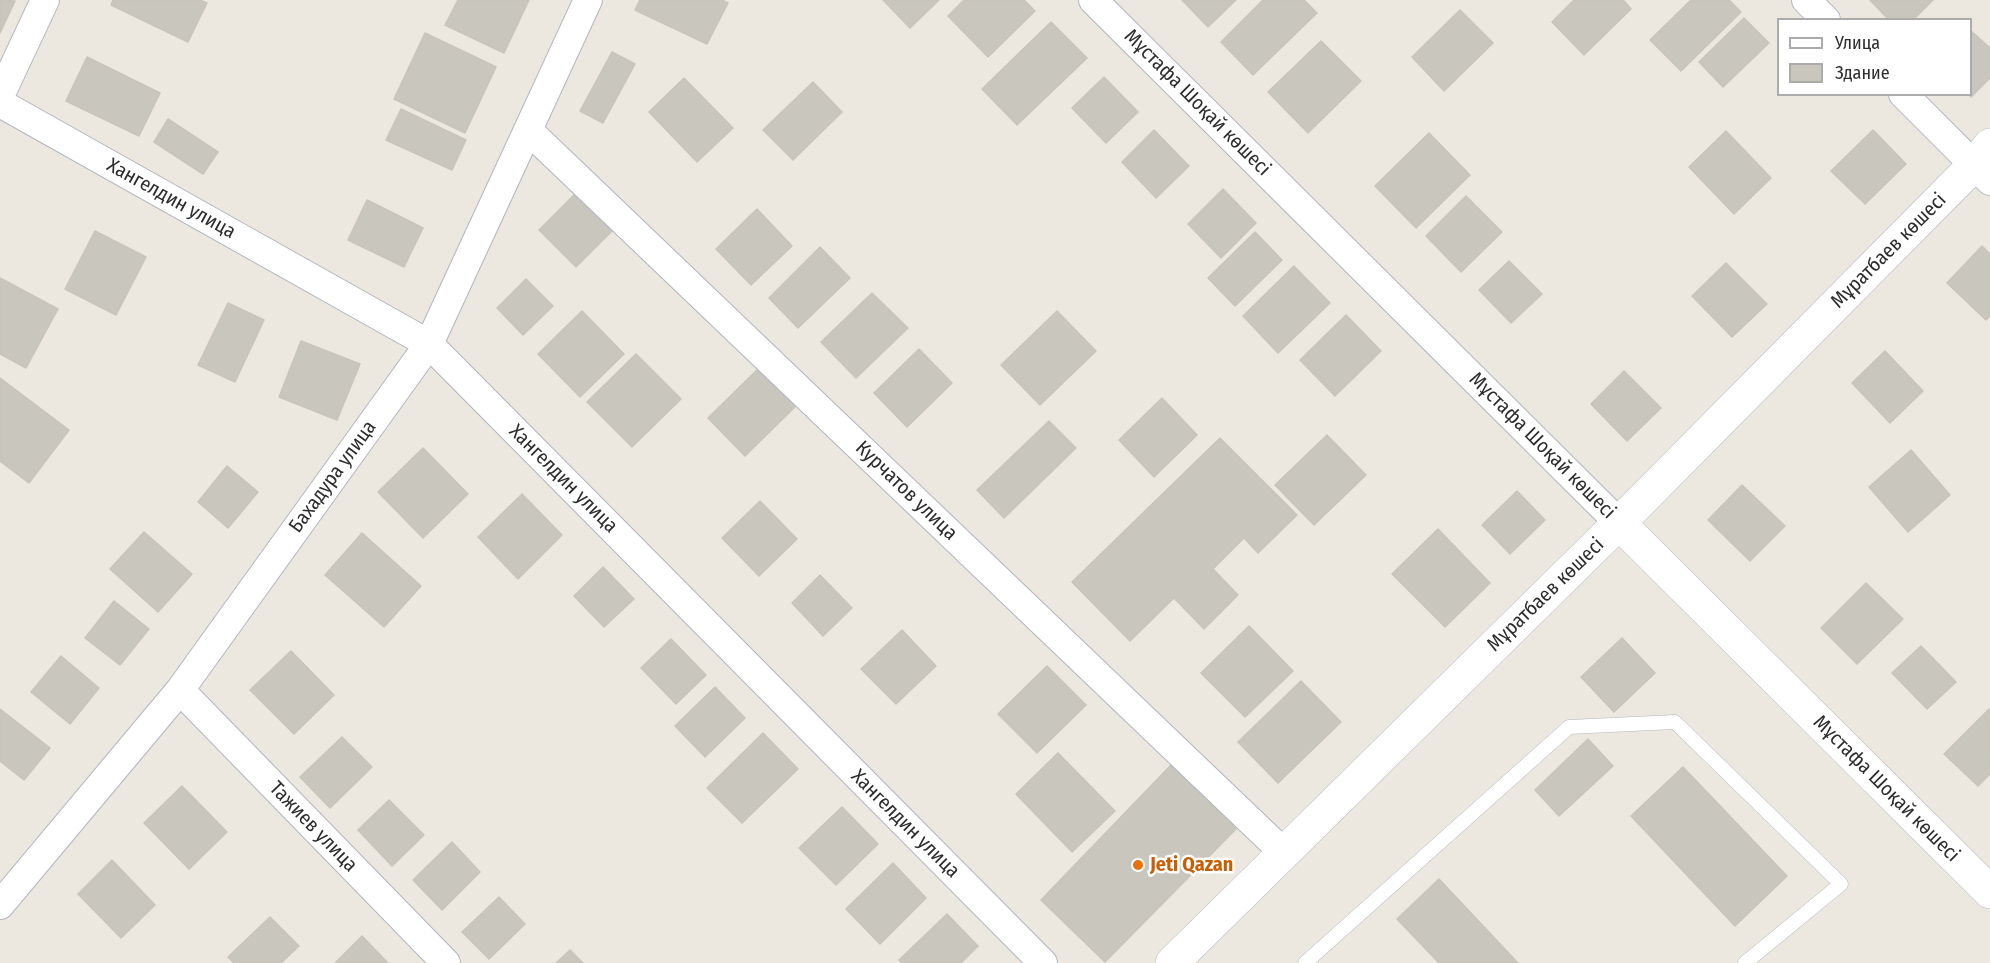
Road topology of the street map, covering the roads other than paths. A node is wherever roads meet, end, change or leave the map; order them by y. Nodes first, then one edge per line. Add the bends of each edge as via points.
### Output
1 (45, 0) edge
2 (588, 0) edge
3 (1093, 0) edge
4 (1806, 0) edge
5 (1824, 18) edge
6 (0, 96) edge
7 (1906, 96) edge
8 (0, 103) edge
9 (528, 131) junction
10 (1985, 163) edge
11 (429, 344) junction
12 (1619, 523) junction
13 (180, 690) junction
14 (1283, 852) junction
15 (1990, 892) edge
16 (0, 905) edge
17 (446, 963) edge
18 (1043, 963) edge
19 (1172, 963) edge
20 (1305, 963) edge
21 (1745, 963) edge

1 - 6 street
2 - 9 street, Бахадура улица
3 - 12 street, Мұстафа Шоқай көшесі
4 - 5 street
7 - 10 street
8 - 11 street, Хангелдин улица
9 - 11 street, Бахадура улица
9 - 14 street, Курчатов улица
10 - 12 street, Мұратбаев көшесі
11 - 13 street, Бахадура улица
11 - 18 street, Хангелдин улица
12 - 14 street, Мұратбаев көшесі
12 - 15 street, Мұстафа Шоқай көшесі
13 - 16 street, Бахадура улица
13 - 17 street, Тажиев улица
14 - 19 street, Мұратбаев көшесі
20 - 21 lane via 1569,727 1676,722 1841,884

